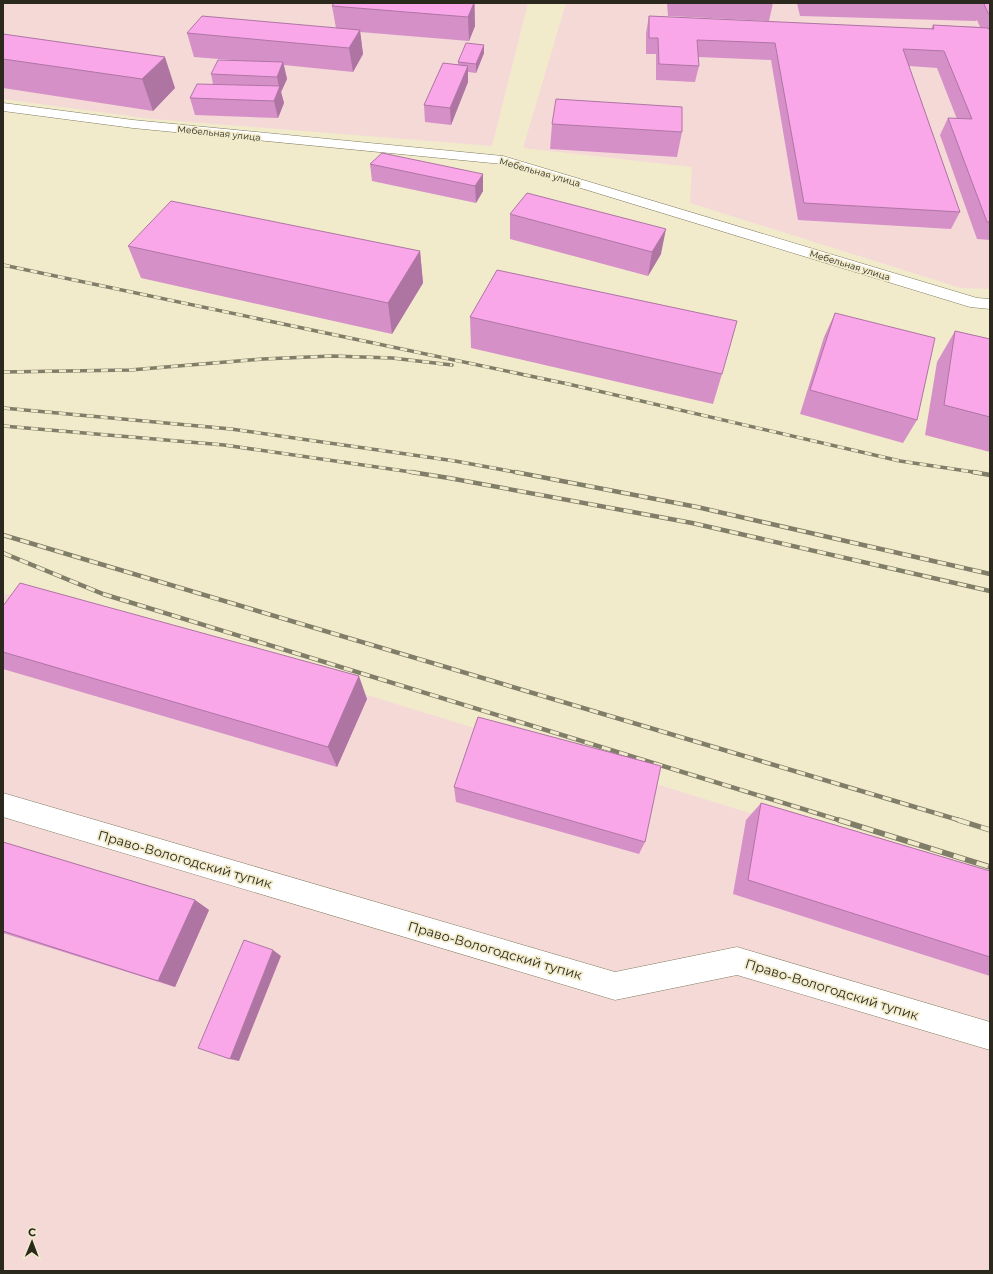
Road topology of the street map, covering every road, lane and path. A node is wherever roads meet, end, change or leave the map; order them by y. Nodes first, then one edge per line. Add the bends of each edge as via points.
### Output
1 (3, 107) edge
2 (990, 304) edge
3 (3, 805) edge
4 (990, 1036) edge

1 - 2 street, Мебельная улица via 133,124 503,160 976,303
3 - 4 street, Право-Вологодский тупик via 615,986 737,961

